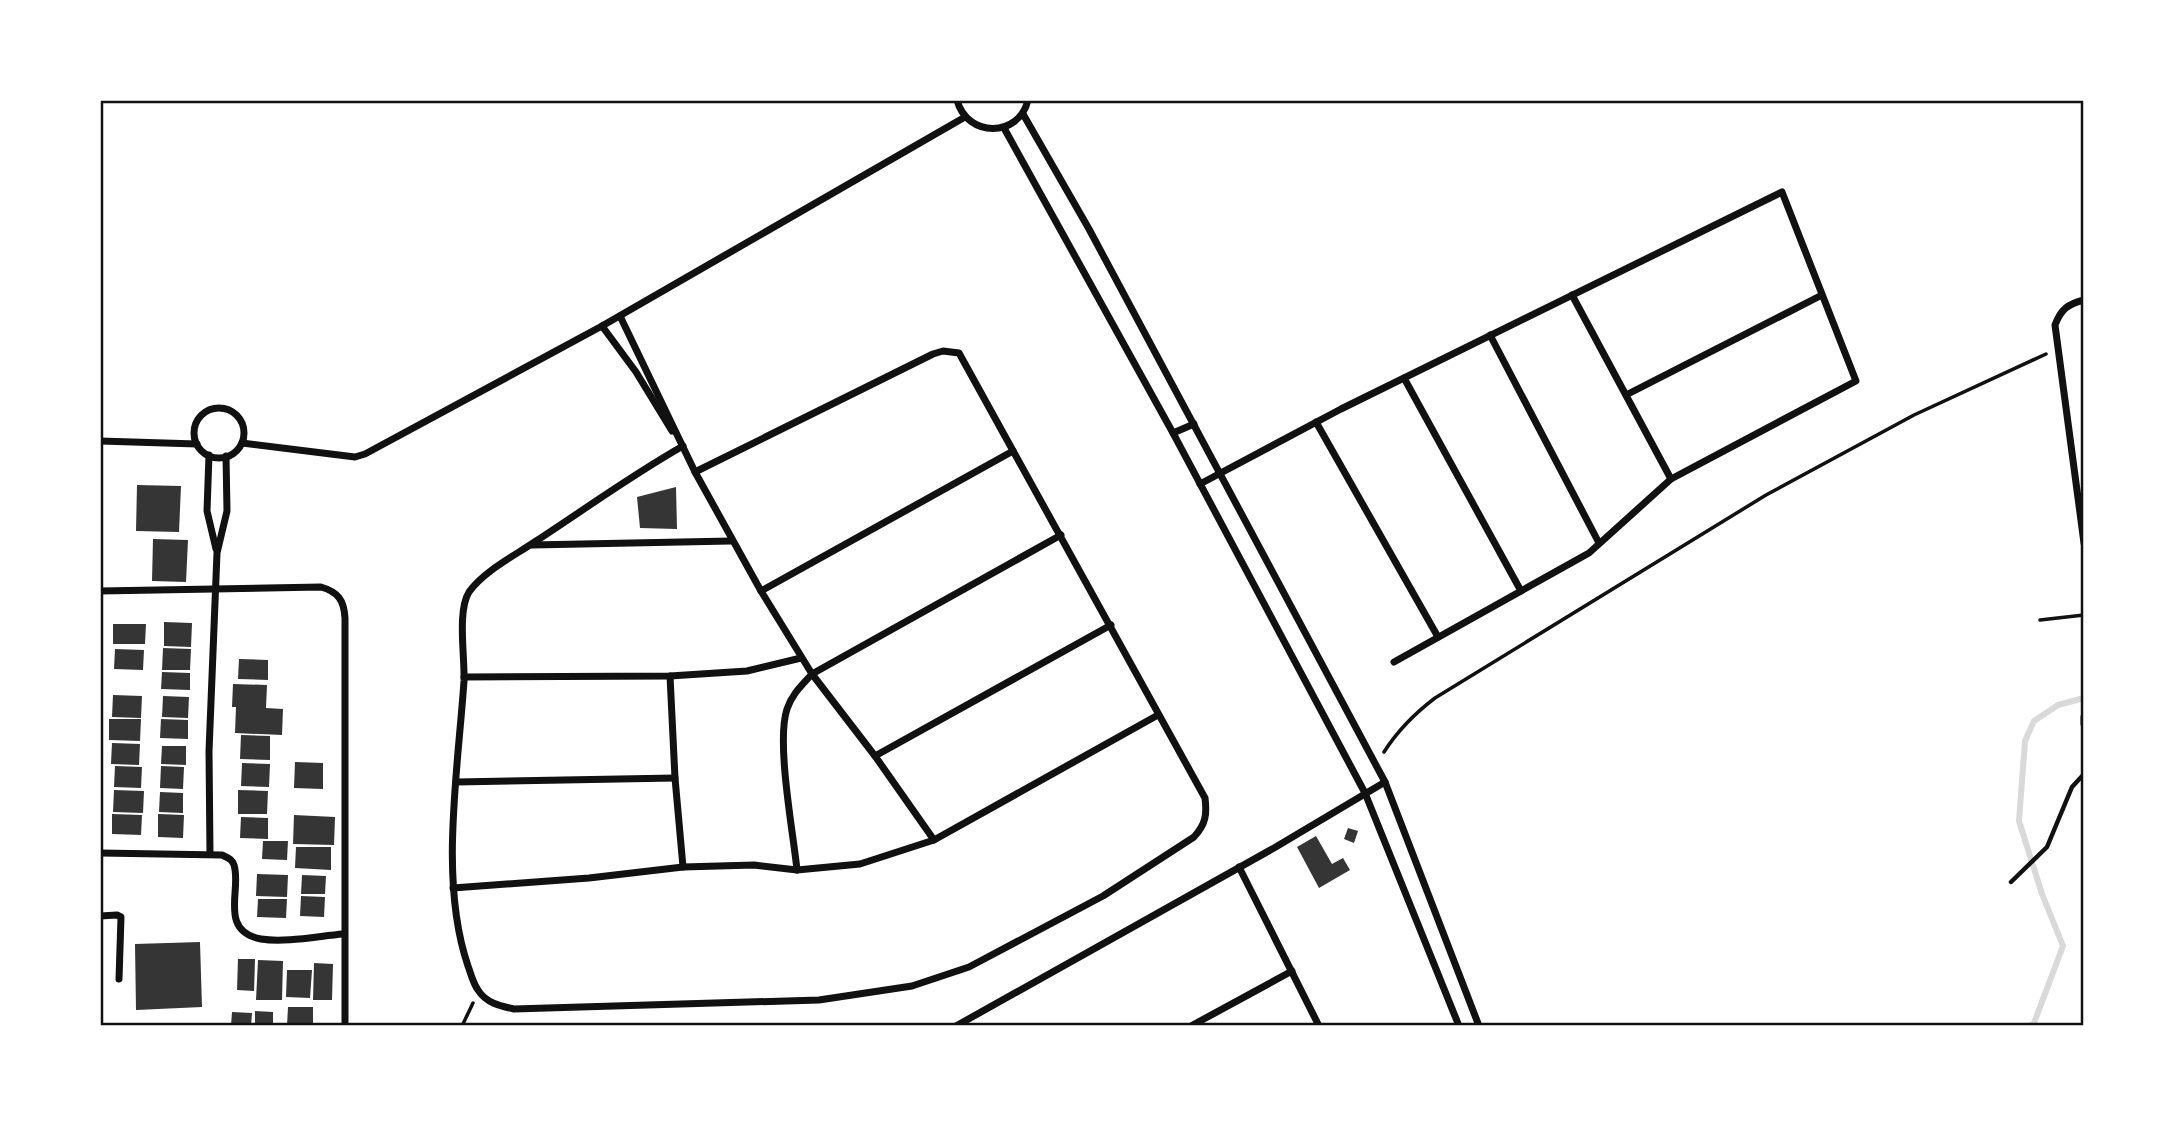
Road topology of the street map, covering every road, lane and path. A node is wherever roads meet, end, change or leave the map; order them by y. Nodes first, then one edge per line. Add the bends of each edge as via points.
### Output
1 (957, 100) edge
2 (1028, 100) edge
3 (1023, 114) junction
4 (965, 117) junction
5 (1004, 128) junction
6 (1572, 295) junction
7 (1822, 295) junction
8 (2084, 300) edge
9 (620, 316) junction
10 (602, 326) junction
11 (1490, 335) junction
12 (2059, 348) junction
13 (1404, 378) junction
14 (1626, 395) junction
15 (1316, 422) junction
16 (1194, 424) junction
17 (1173, 433) junction
18 (100, 441) edge
19 (242, 443) junction
20 (197, 444) junction
21 (683, 446) junction
22 (1013, 450) junction
23 (209, 455) junction
24 (226, 456) junction
25 (695, 472) junction
26 (1220, 474) junction
27 (1671, 479) junction
28 (1200, 484) junction
29 (1061, 535) junction
30 (731, 541) junction
31 (1600, 543) junction
32 (2084, 543) edge
33 (531, 545) junction
34 (217, 553) junction
35 (100, 591) edge
36 (216, 591) junction
37 (761, 591) junction
38 (1521, 591) junction
39 (2084, 615) edge
40 (2040, 620) dead end
41 (1111, 625) junction
42 (1438, 638) junction
43 (801, 658) junction
44 (1394, 662) dead end
45 (812, 674) junction
46 (670, 676) junction
47 (464, 677) junction
48 (1158, 715) junction
49 (2084, 717) edge
50 (2084, 723) edge
51 (875, 756) junction
52 (1375, 765) junction
53 (2084, 774) edge
54 (675, 778) junction
55 (456, 782) junction
56 (1385, 782) junction
57 (1365, 793) junction
58 (934, 840) junction
59 (100, 853) edge
60 (210, 854) junction
61 (683, 867) junction
62 (1240, 867) junction
63 (797, 870) junction
64 (2011, 882) dead end
65 (453, 888) junction
66 (100, 916) edge
67 (343, 934) junction
68 (1292, 971) junction
69 (119, 979) dead end
70 (478, 991) junction
71 (1196, 1025) edge
72 (345, 1026) edge
73 (462, 1026) edge
74 (956, 1026) edge
75 (1319, 1026) edge
76 (1459, 1026) edge
77 (1479, 1026) edge

1 - 4 street
2 - 3 street
3 - 5 street
3 - 16 street
4 - 5 street via 983,128
4 - 9 street
5 - 17 street
6 - 7 street via 1782,192
6 - 11 street
6 - 14 street
7 - 14 street
7 - 27 street via 1856,381
8 - 12 street via 2060,312 2054,325
9 - 10 street
9 - 21 street
10 - 19 street via 365,454 355,457
10 - 21 street
11 - 13 street
11 - 31 street
12 - 32 street
12 - 52 path via 1914,415 1766,495 1427,704 1396,733
13 - 15 street
13 - 38 street
14 - 27 street
15 - 26 street
15 - 42 street
16 - 17 street
16 - 26 street
17 - 28 street
18 - 20 street
19 - 20 street via 241,419 220,408 205,412 196,423
19 - 24 street
20 - 23 street
21 - 25 street
21 - 33 street
22 - 25 street via 964,360 958,353 943,351
22 - 29 street
22 - 37 street
23 - 24 street
23 - 34 street via 207,511
24 - 34 street via 227,511
25 - 30 street
26 - 28 street
26 - 52 street
27 - 31 street
28 - 57 street
29 - 41 street
29 - 45 street
30 - 33 street
30 - 37 street
31 - 38 street
33 - 47 street via 476,584 467,596
34 - 36 street
35 - 36 street
36 - 60 street
36 - 67 street via 321,587 338,595 344,606
37 - 43 street
38 - 42 street
39 - 40 path
41 - 48 street
41 - 51 street
42 - 44 street
43 - 45 street
43 - 46 street via 747,671
45 - 51 street
45 - 63 street via 787,710 783,737
46 - 47 street
46 - 54 street
47 - 55 street
48 - 58 street
48 - 70 street via 1205,798 1207,814 1202,828 1102,896 970,967 912,986 819,1000 514,1009 492,1004
49 - 50 street
51 - 58 street
52 - 56 street
53 - 64 lane via 2072,787 2047,847
54 - 55 street
54 - 61 street
55 - 65 street
56 - 57 street
56 - 77 street
57 - 62 street
57 - 76 street
58 - 63 street via 860,864
59 - 60 street
60 - 67 street via 231,859 238,925 253,937 270,940
61 - 63 street via 754,865
61 - 65 street
62 - 68 street
62 - 74 street
65 - 70 street via 459,940
66 - 69 street via 121,917
67 - 72 street
68 - 71 street
68 - 75 street
70 - 73 path

